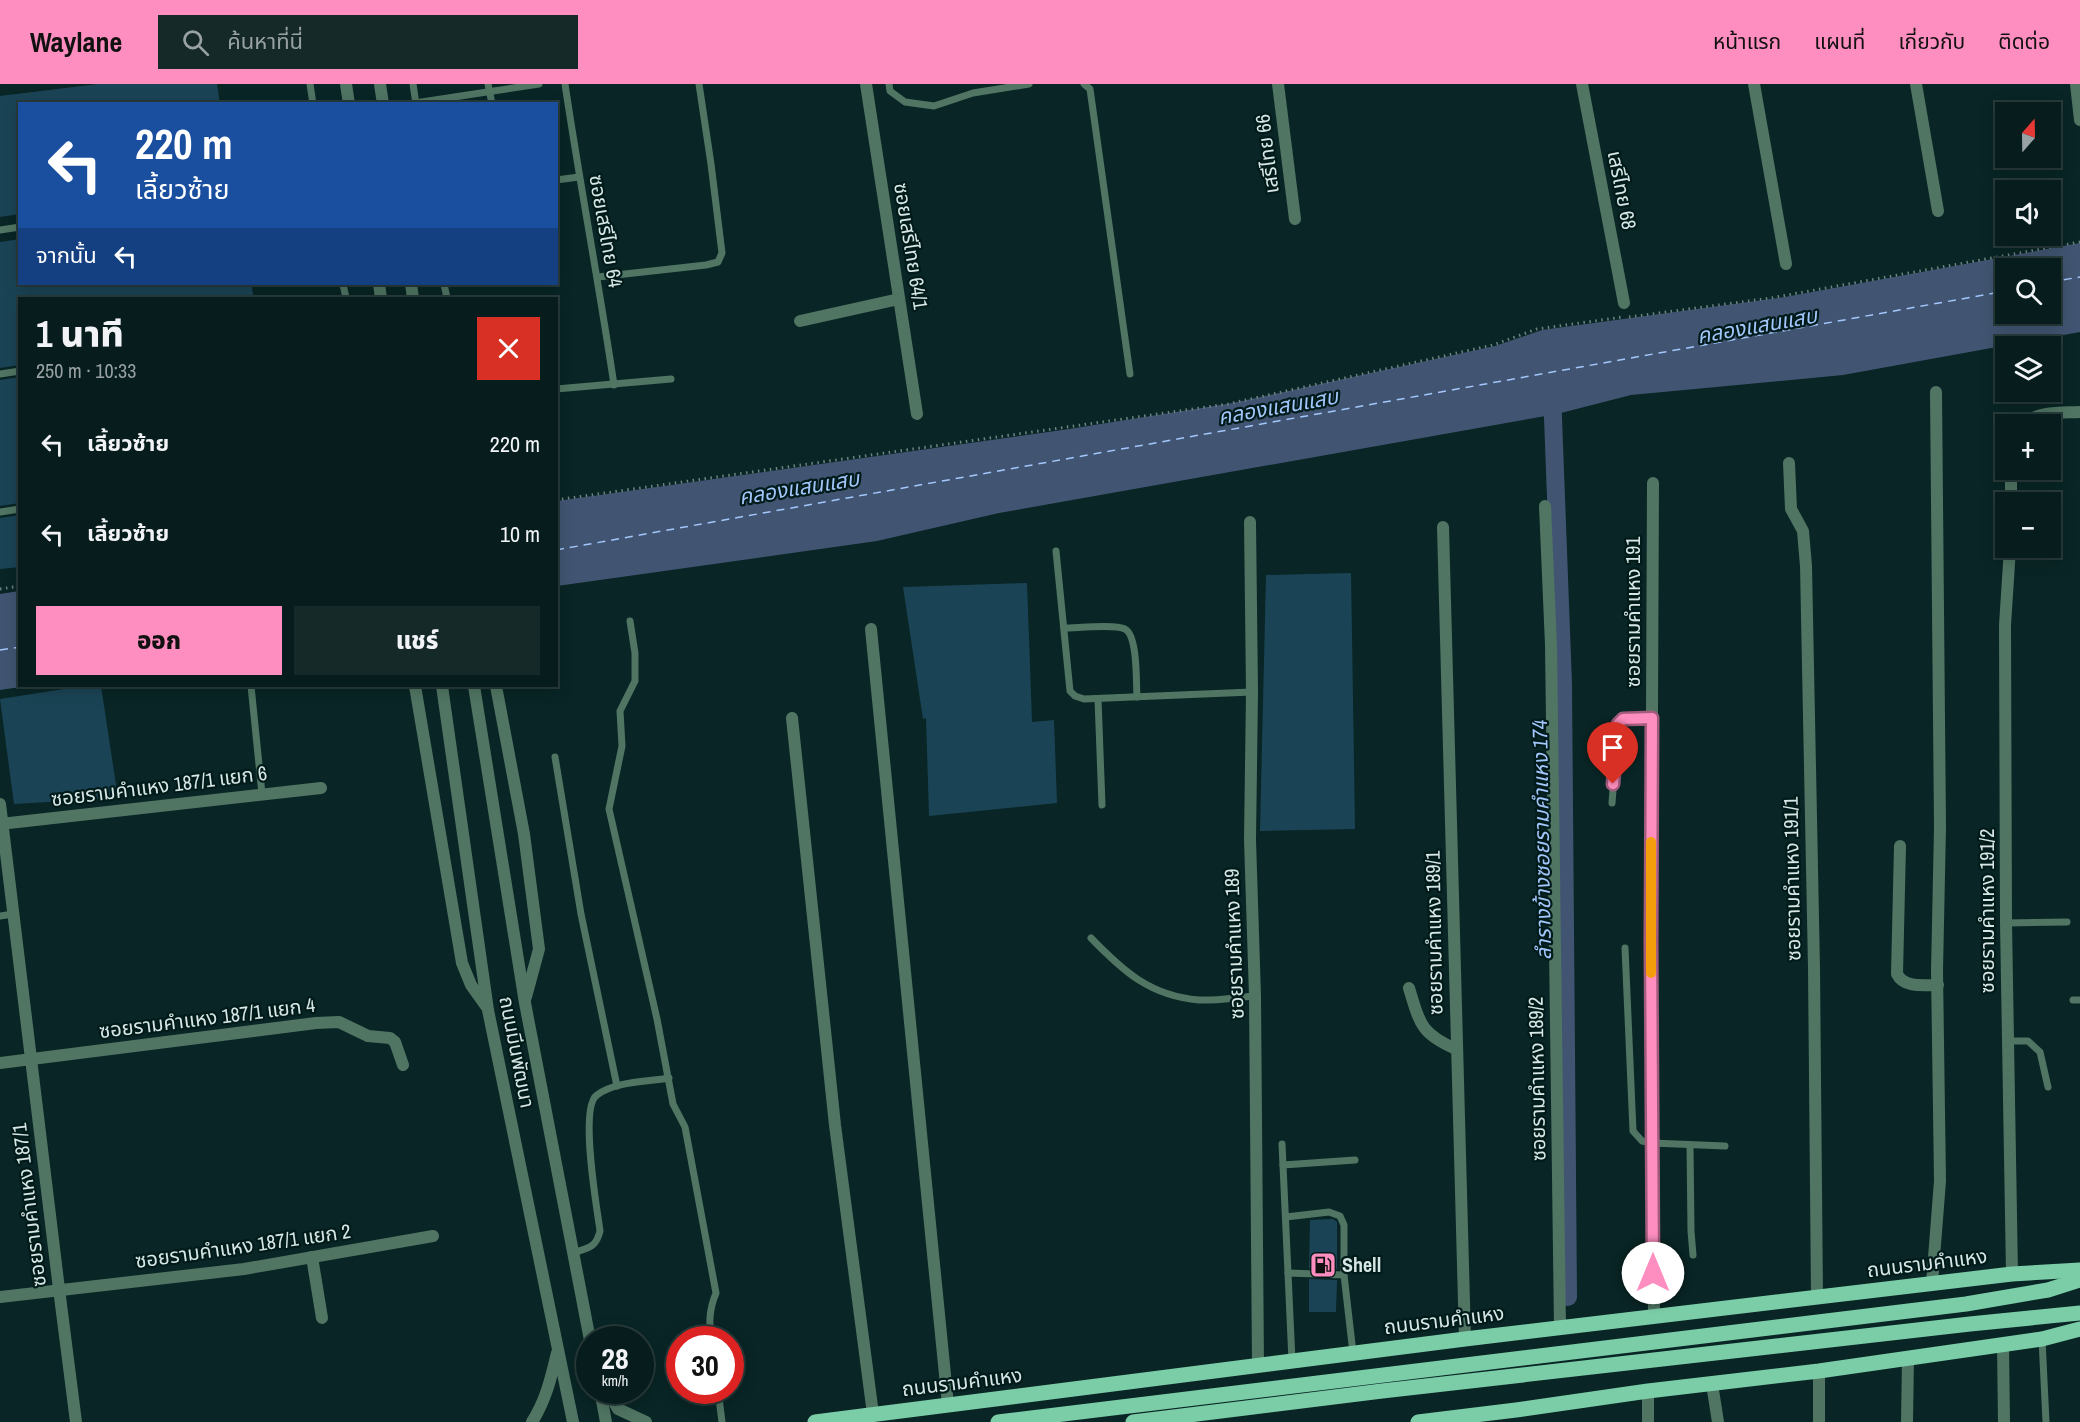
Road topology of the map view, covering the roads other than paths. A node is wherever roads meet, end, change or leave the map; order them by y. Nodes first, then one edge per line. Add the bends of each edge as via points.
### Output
1 (310, 84) edge
2 (346, 84) edge
3 (380, 84) edge
4 (413, 84) edge
5 (488, 84) edge
6 (539, 84) edge
7 (565, 84) edge
8 (699, 84) edge
9 (866, 84) edge
10 (889, 84) edge
11 (1029, 84) edge
12 (1084, 84) edge
13 (1278, 84) edge
14 (1582, 84) edge
15 (1754, 84) edge
16 (1916, 84) edge
17 (2076, 84) edge
18 (490, 92) junction
19 (313, 102) edge
20 (349, 102) edge
21 (383, 102) edge
22 (415, 102) edge
23 (422, 102) edge
24 (492, 102) edge
25 (2080, 120) edge
26 (579, 177) junction
27 (558, 180) edge
28 (1938, 211) dead end
29 (1295, 219) dead end
30 (18, 227) edge
31 (0, 230) edge
32 (1786, 264) dead end
33 (598, 277) junction
34 (899, 299) junction
35 (1624, 303) dead end
36 (800, 321) dead end
37 (18, 371) edge
38 (0, 374) edge
39 (1130, 374) dead end
40 (671, 379) dead end
41 (614, 385) junction
42 (558, 388) edge
43 (1936, 392) dead end
44 (2080, 412) edge
45 (916, 414) dead end
46 (2044, 414) edge
47 (1789, 462) dead end
48 (1653, 483) dead end
49 (1545, 506) dead end
50 (18, 509) edge
51 (0, 512) edge
52 (1250, 522) dead end
53 (1443, 527) dead end
54 (1056, 551) dead end
55 (2009, 558) edge
56 (630, 621) dead end
57 (1064, 628) junction
58 (871, 629) dead end
59 (251, 687) edge
60 (415, 687) edge
61 (442, 687) edge
62 (474, 687) edge
63 (496, 687) edge
64 (1252, 692) junction
65 (1137, 697) junction
66 (1098, 699) junction
67 (792, 718) dead end
68 (1652, 718) junction
69 (555, 757) dead end
70 (321, 788) dead end
71 (262, 794) junction
72 (1612, 803) dead end
73 (0, 804) edge
74 (1102, 805) dead end
75 (1, 824) edge
76 (1900, 846) dead end
77 (6, 915) edge
78 (2067, 922) dead end
79 (2006, 923) junction
80 (1091, 938) dead end
81 (1625, 948) dead end
82 (1938, 985) junction
83 (1409, 988) dead end
84 (1255, 996) junction
85 (525, 1003) junction
86 (488, 1010) junction
87 (2008, 1041) junction
88 (1456, 1049) junction
89 (30, 1059) junction
90 (0, 1063) edge
91 (404, 1065) dead end
92 (669, 1078) junction
93 (616, 1086) junction
94 (2048, 1087) dead end
95 (1652, 1143) junction
96 (1282, 1144) dead end
97 (1690, 1145) junction
98 (1725, 1146) dead end
99 (1355, 1160) dead end
100 (1283, 1165) junction
101 (1286, 1217) junction
102 (433, 1236) dead end
103 (573, 1253) junction
104 (1693, 1255) dead end
105 (312, 1257) junction
106 (2080, 1270) edge
107 (1288, 1273) junction
108 (2012, 1274) junction
109 (1344, 1275) junction
110 (2080, 1280) edge
111 (1932, 1284) junction
112 (58, 1289) junction
113 (0, 1297) edge
114 (1817, 1297) junction
115 (2080, 1313) edge
116 (1654, 1317) junction
117 (322, 1318) dead end
118 (587, 1326) edge
119 (710, 1326) edge
120 (1560, 1328) junction
121 (2080, 1329) edge
122 (1465, 1339) junction
123 (2042, 1339) junction
124 (2003, 1345) junction
125 (558, 1348) junction
126 (1353, 1353) junction
127 (1908, 1357) junction
128 (1292, 1361) junction
129 (1258, 1365) junction
130 (1819, 1371) junction
131 (1712, 1384) junction
132 (1648, 1391) junction
133 (603, 1404) edge
134 (615, 1404) edge
135 (720, 1404) edge
136 (948, 1405) junction
137 (873, 1414) junction
138 (1516, 1416) edge
139 (76, 1422) edge
140 (532, 1422) edge
141 (573, 1422) edge
142 (606, 1422) edge
143 (646, 1422) edge
144 (722, 1422) edge
145 (815, 1422) edge
146 (998, 1422) edge
147 (1133, 1422) edge
148 (1418, 1422) edge
149 (1648, 1422) edge
150 (1718, 1422) edge
151 (1819, 1422) edge
152 (1906, 1422) edge
153 (2004, 1422) edge
154 (2046, 1422) edge

1 - 19 lane
2 - 20 street
3 - 21 street
4 - 22 lane
5 - 18 lane
6 - 18 lane
7 - 26 lane, ซอยเสรีไทย 64
8 - 33 lane via 722,252 718,262
9 - 34 street, ซอยเสรีไทย 64/1
10 - 11 lane via 890,91 905,102 934,106 973,93
12 - 39 lane via 1090,89
13 - 29 street, เสรีไทย 66
14 - 35 street, เสรีไทย 68
15 - 32 street
16 - 28 street
17 - 25 street
18 - 23 lane
18 - 24 lane
26 - 27 lane
26 - 33 lane, ซอยเสรีไทย 64
30 - 31 lane
33 - 41 lane, ซอยเสรีไทย 64
34 - 36 street
34 - 45 street, ซอยเสรีไทย 64/1
37 - 38 lane
40 - 41 lane
41 - 42 lane
43 - 82 street
44 - 46 street
47 - 114 street, ซอยรามคำแหง 191/1 via 1791,509 1803,531 1806,566
48 - 68 street, ซอยรามคำแหง 191
49 - 120 street, ซอยรามคำแหง 189/2 via 1551,669
50 - 51 lane
52 - 64 street, ซอยรามคำแหง 189
53 - 88 street, ซอยรามคำแหง 189/1
54 - 57 lane
55 - 79 street, ซอยรามคำแหง 191/2 via 2005,625
56 - 92 lane via 634,681 620,711 622,746 609,808
57 - 65 lane via 1116,627 1131,634
57 - 66 lane via 1070,691 1084,699
58 - 136 street
59 - 71 lane
60 - 86 street via 462,963
61 - 86 street, ถนนมีนพัฒนา
62 - 85 street, ถนนมีนพัฒนา
63 - 85 street via 524,834 539,948
64 - 65 lane
64 - 84 street, ซอยรามคำแหง 189 via 1250,840
65 - 66 lane
66 - 74 lane
67 - 137 street via 835,1125
68 - 72 lane via 1623,719 1618,724
68 - 95 street, ซอยรามคำแหง 191
69 - 93 lane via 581,914
70 - 71 street, ซอยรามคำแหง 187/1 แยก 6
71 - 75 street, ซอยรามคำแหง 187/1 แยก 6
73 - 75 street, ซอยรามคำแหง 187/1
75 - 77 street, ซอยรามคำแหง 187/1
76 - 82 street via 1897,974 1906,984
77 - 89 street, ซอยรามคำแหง 187/1
78 - 79 lane
79 - 87 street, ซอยรามคำแหง 191/2
80 - 84 lane via 1136,980 1165,993 1199,1000
81 - 95 lane via 1631,1122 1637,1137
82 - 111 street via 1940,1181
83 - 88 street via 1424,1029
84 - 129 street, ซอยรามคำแหง 189
85 - 103 street, ถนนมีนพัฒนา
86 - 125 street, ถนนมีนพัฒนา
87 - 94 lane via 2028,1041 2040,1052
87 - 108 street, ซอยรามคำแหง 191/2
88 - 122 street, ซอยรามคำแหง 189/1
89 - 90 street
89 - 91 street, ซอยรามคำแหง 187/1 แยก 4 via 339,1022 368,1036 390,1038
89 - 112 street, ซอยรามคำแหง 187/1
92 - 93 lane
92 - 119 lane via 673,1104 685,1127 716,1293 710,1308
93 - 103 lane via 596,1095 588,1127 598,1241
95 - 97 lane
95 - 116 street, ซอยรามคำแหง 191
96 - 100 lane
97 - 98 lane
97 - 104 lane
99 - 100 lane
100 - 101 lane
101 - 107 lane
101 - 109 lane via 1329,1212 1340,1216 1344,1225
102 - 105 street, ซอยรามคำแหง 187/1 แยก 2
103 - 118 street, ถนนมีนพัฒนา
105 - 112 street, ซอยรามคำแหง 187/1 แยก 2 via 244,1269
105 - 117 street
106 - 108 main road, ถนนรามคำแหง
107 - 109 lane
107 - 128 lane
108 - 111 main road, ถนนรามคำแหง
109 - 126 lane
110 - 146 main road via 2048,1290 1966,1304
111 - 114 main road, ถนนรามคำแหง
112 - 113 street, ซอยรามคำแหง 187/1 แยก 2
112 - 139 street, ซอยรามคำแหง 187/1
114 - 116 main road, ถนนรามคำแหง
115 - 147 main road
116 - 120 main road, ถนนรามคำแหง
120 - 122 main road, ถนนรามคำแหง
121 - 123 main road
122 - 126 main road, ถนนรามคำแหง
123 - 124 main road
123 - 154 lane
124 - 127 main road
124 - 153 street
125 - 140 street via 549,1387
125 - 141 street, ถนนมีนพัฒนา
126 - 128 main road, ถนนรามคำแหง
127 - 130 main road
127 - 152 street
128 - 129 main road, ถนนรามคำแหง
129 - 136 main road, ถนนรามคำแหง
130 - 131 main road
130 - 151 street
131 - 132 main road
131 - 150 street
132 - 138 main road
132 - 149 street
133 - 142 street
134 - 143 street
135 - 144 lane
136 - 137 main road, ถนนรามคำแหง
137 - 145 main road, ถนนรามคำแหง
138 - 148 main road

